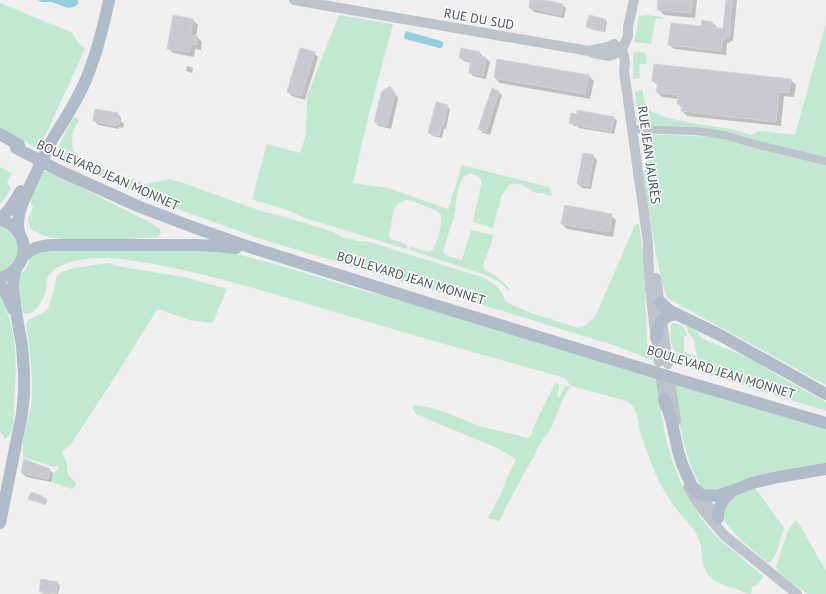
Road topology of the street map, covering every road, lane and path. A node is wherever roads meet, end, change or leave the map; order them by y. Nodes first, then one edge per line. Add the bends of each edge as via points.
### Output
1 (103, 0) edge
2 (109, 0) edge
3 (294, 0) edge
4 (634, 0) edge
5 (615, 53) junction
6 (632, 129) junction
7 (0, 134) edge
8 (0, 140) edge
9 (17, 146) junction
10 (826, 161) edge
11 (61, 169) junction
12 (0, 219) edge
13 (19, 233) junction
14 (648, 243) junction
15 (23, 257) junction
16 (16, 269) junction
17 (0, 278) edge
18 (0, 286) edge
19 (660, 302) junction
20 (428, 303) junction
21 (677, 314) junction
22 (17, 318) junction
23 (662, 320) junction
24 (656, 338) junction
25 (826, 394) edge
26 (664, 399) junction
27 (826, 419) edge
28 (826, 423) edge
29 (826, 469) edge
30 (732, 491) junction
31 (702, 495) junction
32 (718, 518) junction
33 (0, 523) edge
34 (735, 544) junction
35 (797, 594) edge

1 - 12 main road via 91,50 78,84 17,198
2 - 13 main road via 100,38 80,93 52,142 18,214
3 - 5 street, RUE DU SUD via 589,51
4 - 5 street, RUE JEAN JAURÈS via 628,36
5 - 6 street, RUE JEAN JAURÈS via 625,63
6 - 10 street via 712,133
6 - 14 street, RUE JEAN JAURÈS
7 - 9 main road, BOULEVARD JEAN MONNET
8 - 9 main road, BOULEVARD JEAN MONNET
9 - 11 main road, BOULEVARD JEAN MONNET
11 - 20 main road, BOULEVARD JEAN MONNET via 140,207 203,231
11 - 27 main road, BOULEVARD JEAN MONNET via 225,234
12 - 13 main road
13 - 15 main road via 24,247
14 - 19 street, RUE JEAN JAURÈS
14 - 24 street, RUE JEAN JAURÈS
15 - 16 main road
15 - 20 main road via 32,249 43,245 224,246
16 - 17 main road
16 - 22 main road via 13,282
18 - 22 main road
19 - 21 main road
19 - 23 street, RUE JEAN JAURÈS
20 - 28 main road, BOULEVARD JEAN MONNET
21 - 23 main road via 666,316
21 - 25 main road
22 - 33 main road via 22,346 24,394
23 - 24 main road
23 - 24 street, RUE JEAN JAURÈS via 663,363
26 - 31 main road via 682,464 695,492
26 - 31 street via 666,380 681,446
26 - 34 street via 676,457 689,489 724,536
29 - 30 main road via 752,483
30 - 31 main road via 717,496
30 - 32 main road via 722,501
31 - 32 street
32 - 34 street
34 - 35 street

